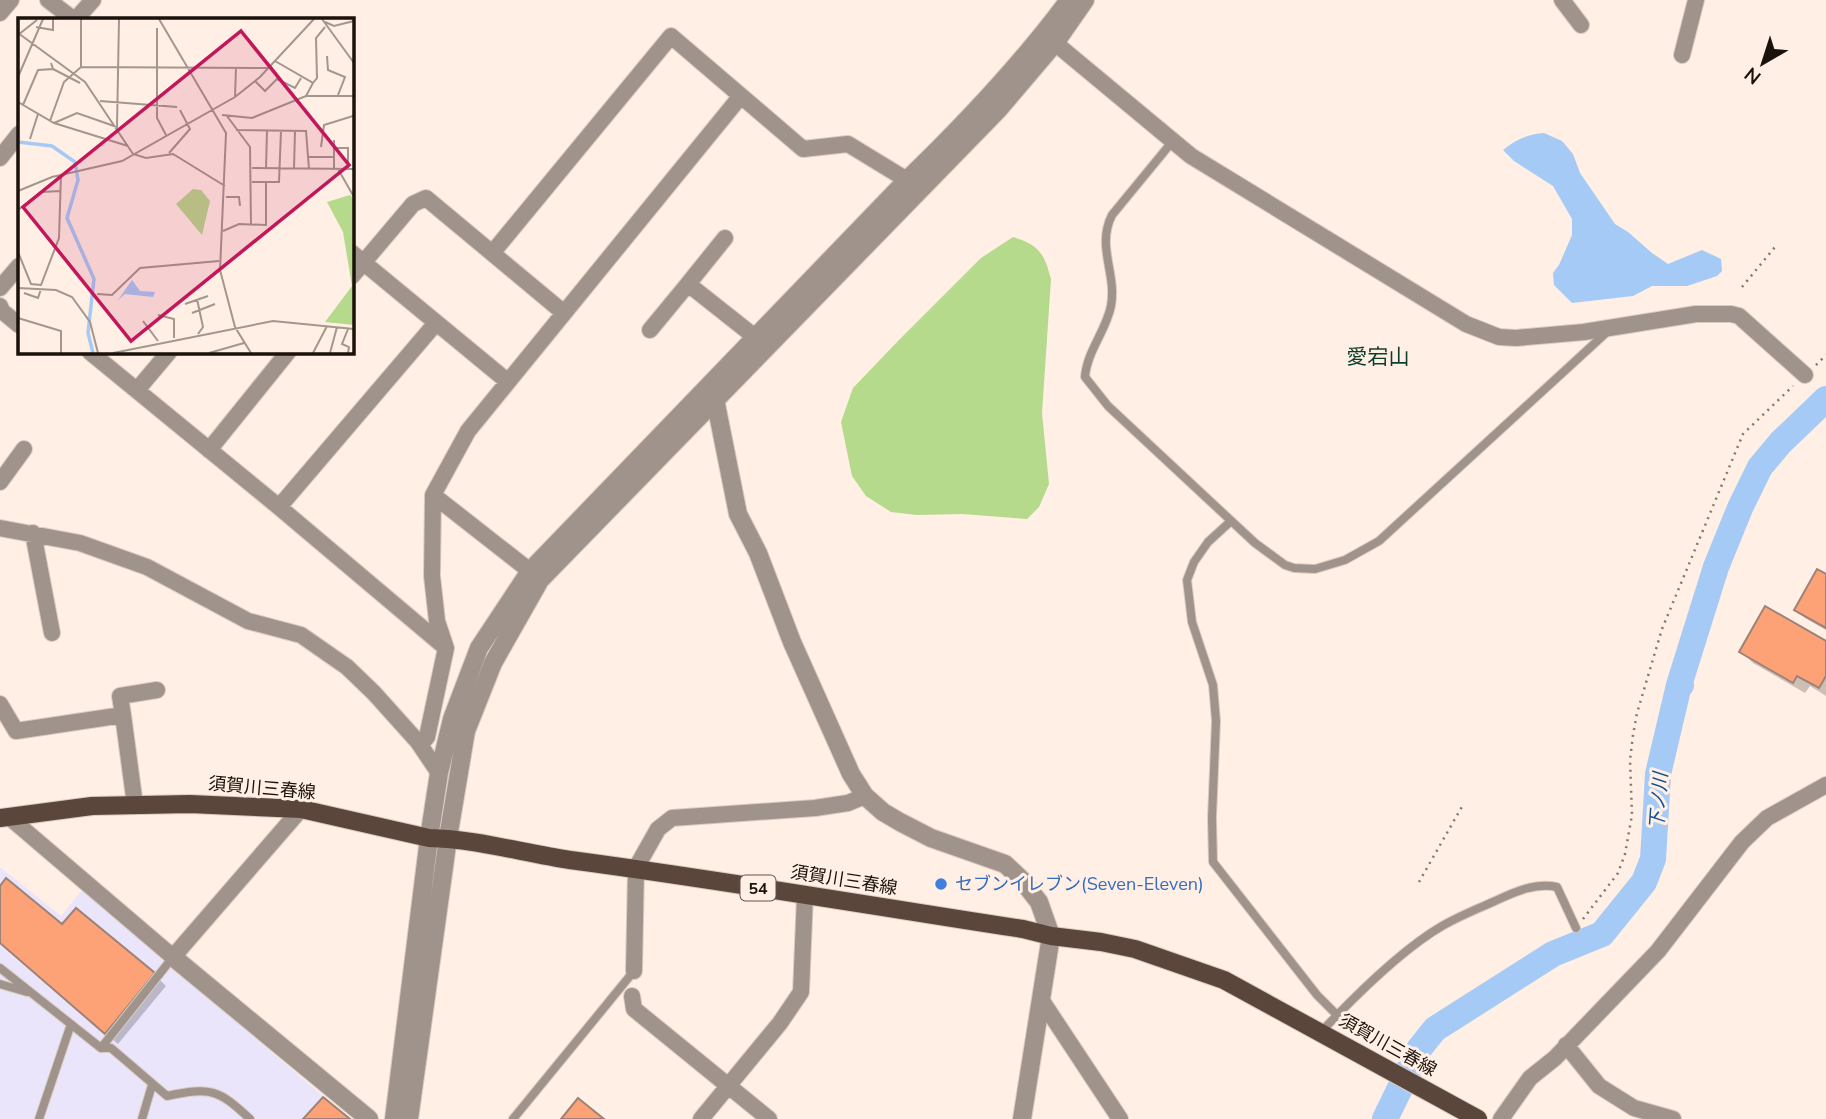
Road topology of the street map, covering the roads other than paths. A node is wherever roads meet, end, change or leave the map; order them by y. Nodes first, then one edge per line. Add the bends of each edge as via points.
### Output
1 (11, 0) edge
2 (48, 0) edge
3 (93, 0) edge
4 (1069, 0) edge
5 (1085, 0) edge
6 (1562, 0) edge
7 (1696, 0) edge
8 (0, 13) edge
9 (74, 18) edge
10 (76, 18) edge
11 (1581, 25) dead end
12 (1055, 43) junction
13 (1682, 55) dead end
14 (740, 97) junction
15 (18, 135) edge
16 (1172, 142) junction
17 (3, 150) edge
18 (907, 180) junction
19 (725, 238) dead end
20 (493, 252) junction
21 (358, 258) edge
22 (18, 267) edge
23 (688, 284) junction
24 (0, 288) edge
25 (0, 306) edge
26 (564, 313) junction
27 (436, 323) junction
28 (18, 324) edge
29 (1612, 327) junction
30 (650, 330) dead end
31 (755, 337) junction
32 (92, 354) edge
33 (167, 354) edge
34 (286, 354) edge
35 (1805, 375) road end
36 (507, 381) junction
37 (137, 390) junction
38 (711, 393) junction
39 (24, 449) dead end
40 (209, 450) junction
41 (0, 482) edge
42 (433, 495) junction
43 (279, 507) junction
44 (1231, 521) junction
45 (0, 528) edge
46 (33, 533) junction
47 (530, 570) junction
48 (52, 633) dead end
49 (446, 648) junction
50 (157, 690) dead end
51 (0, 704) edge
52 (123, 715) junction
53 (419, 745) junction
54 (439, 773) junction
55 (1826, 785) edge
56 (865, 796) junction
57 (135, 805) junction
58 (301, 809) junction
59 (5, 818) edge
60 (429, 838) junction
61 (448, 838) junction
62 (636, 869) junction
63 (805, 895) junction
64 (1576, 928) road end
65 (1051, 936) junction
66 (173, 957) junction
67 (0, 968) edge
68 (634, 971) joint
69 (0, 984) edge
70 (33, 993) junction
71 (632, 996) dead end
72 (1042, 1001) junction
73 (1338, 1016) junction
74 (71, 1024) junction
75 (1321, 1032) junction
76 (1566, 1045) junction
77 (101, 1048) junction
78 (152, 1085) junction
79 (728, 1085) junction
80 (39, 1119) edge
81 (142, 1119) edge
82 (250, 1119) edge
83 (369, 1119) edge
84 (394, 1119) edge
85 (409, 1119) edge
86 (513, 1119) edge
87 (701, 1119) edge
88 (769, 1119) edge
89 (1022, 1119) edge
90 (1120, 1119) edge
91 (1478, 1119) edge
92 (1501, 1119) edge
93 (1673, 1119) edge

1 - 8 street
2 - 9 street
3 - 10 street
4 - 18 street via 970,120
5 - 12 street
6 - 11 street
7 - 13 street
12 - 16 street
12 - 38 street via 998,110
14 - 18 street via 803,149 848,144
14 - 20 street via 671,36
14 - 26 street
15 - 17 street
16 - 29 street via 1485,332 1516,338
16 - 44 lane via 1107,225 1112,297 1085,377 1108,405
18 - 31 street
19 - 23 street
20 - 21 street via 426,198 413,204
20 - 26 street
21 - 27 street
22 - 24 street
23 - 30 street
23 - 31 street
25 - 28 street
26 - 36 street
27 - 36 street
27 - 43 street
29 - 35 street via 1696,314 1731,314
29 - 44 lane via 1391,531 1362,552 1328,567 1294,568 1275,559
31 - 38 street
32 - 37 street
33 - 37 street
34 - 40 street
36 - 42 street via 468,431
37 - 40 street
38 - 47 street
38 - 56 street via 738,514 838,749
38 - 61 street via 541,580 493,663 466,731
39 - 41 street
40 - 43 street
42 - 47 street
42 - 49 street via 432,576 437,621
43 - 49 street
44 - 73 lane via 1208,542 1187,580 1192,622 1213,685 1213,862
45 - 46 street
46 - 48 street
46 - 53 street via 80,543 147,567 248,621 301,635 347,667
47 - 54 street via 480,648 452,719
49 - 53 street via 427,737
50 - 52 street via 120,696
51 - 52 street via 16,731
52 - 57 street
53 - 54 street
54 - 60 street
55 - 76 street via 1767,818 1742,842 1658,951
56 - 62 street via 815,808 672,818 658,829
56 - 65 street via 883,812 931,838 1005,864 1039,902
57 - 58 main road, 須賀川三春線 / 54
57 - 59 main road, 須賀川三春線 / 54
58 - 60 main road, 須賀川三春線 / 54
58 - 66 street
59 - 66 street
60 - 61 main road, 須賀川三春線 / 54
60 - 84 street
61 - 62 main road, 須賀川三春線 / 54
61 - 85 street
62 - 63 main road, 須賀川三春線 / 54
62 - 68 street
63 - 65 main road, 須賀川三春線 / 54
63 - 79 street via 801,992
64 - 73 lane via 1557,887 1531,887 1511,894 1442,926
65 - 72 street
65 - 75 main road, 須賀川三春線 / 54 via 1135,949 1172,961 1224,980
66 - 77 lane
66 - 83 street
67 - 70 lane
68 - 86 lane
69 - 70 lane
70 - 74 lane
71 - 79 street via 634,1009
72 - 89 street
72 - 90 street
73 - 75 lane
74 - 77 lane
74 - 80 lane
75 - 91 main road, 須賀川三春線 / 54
76 - 92 street via 1530,1079
76 - 93 street via 1600,1086 1634,1108
77 - 78 lane via 111,1048
78 - 81 lane
78 - 82 lane via 167,1096 198,1090 226,1096
79 - 87 street
79 - 88 street

